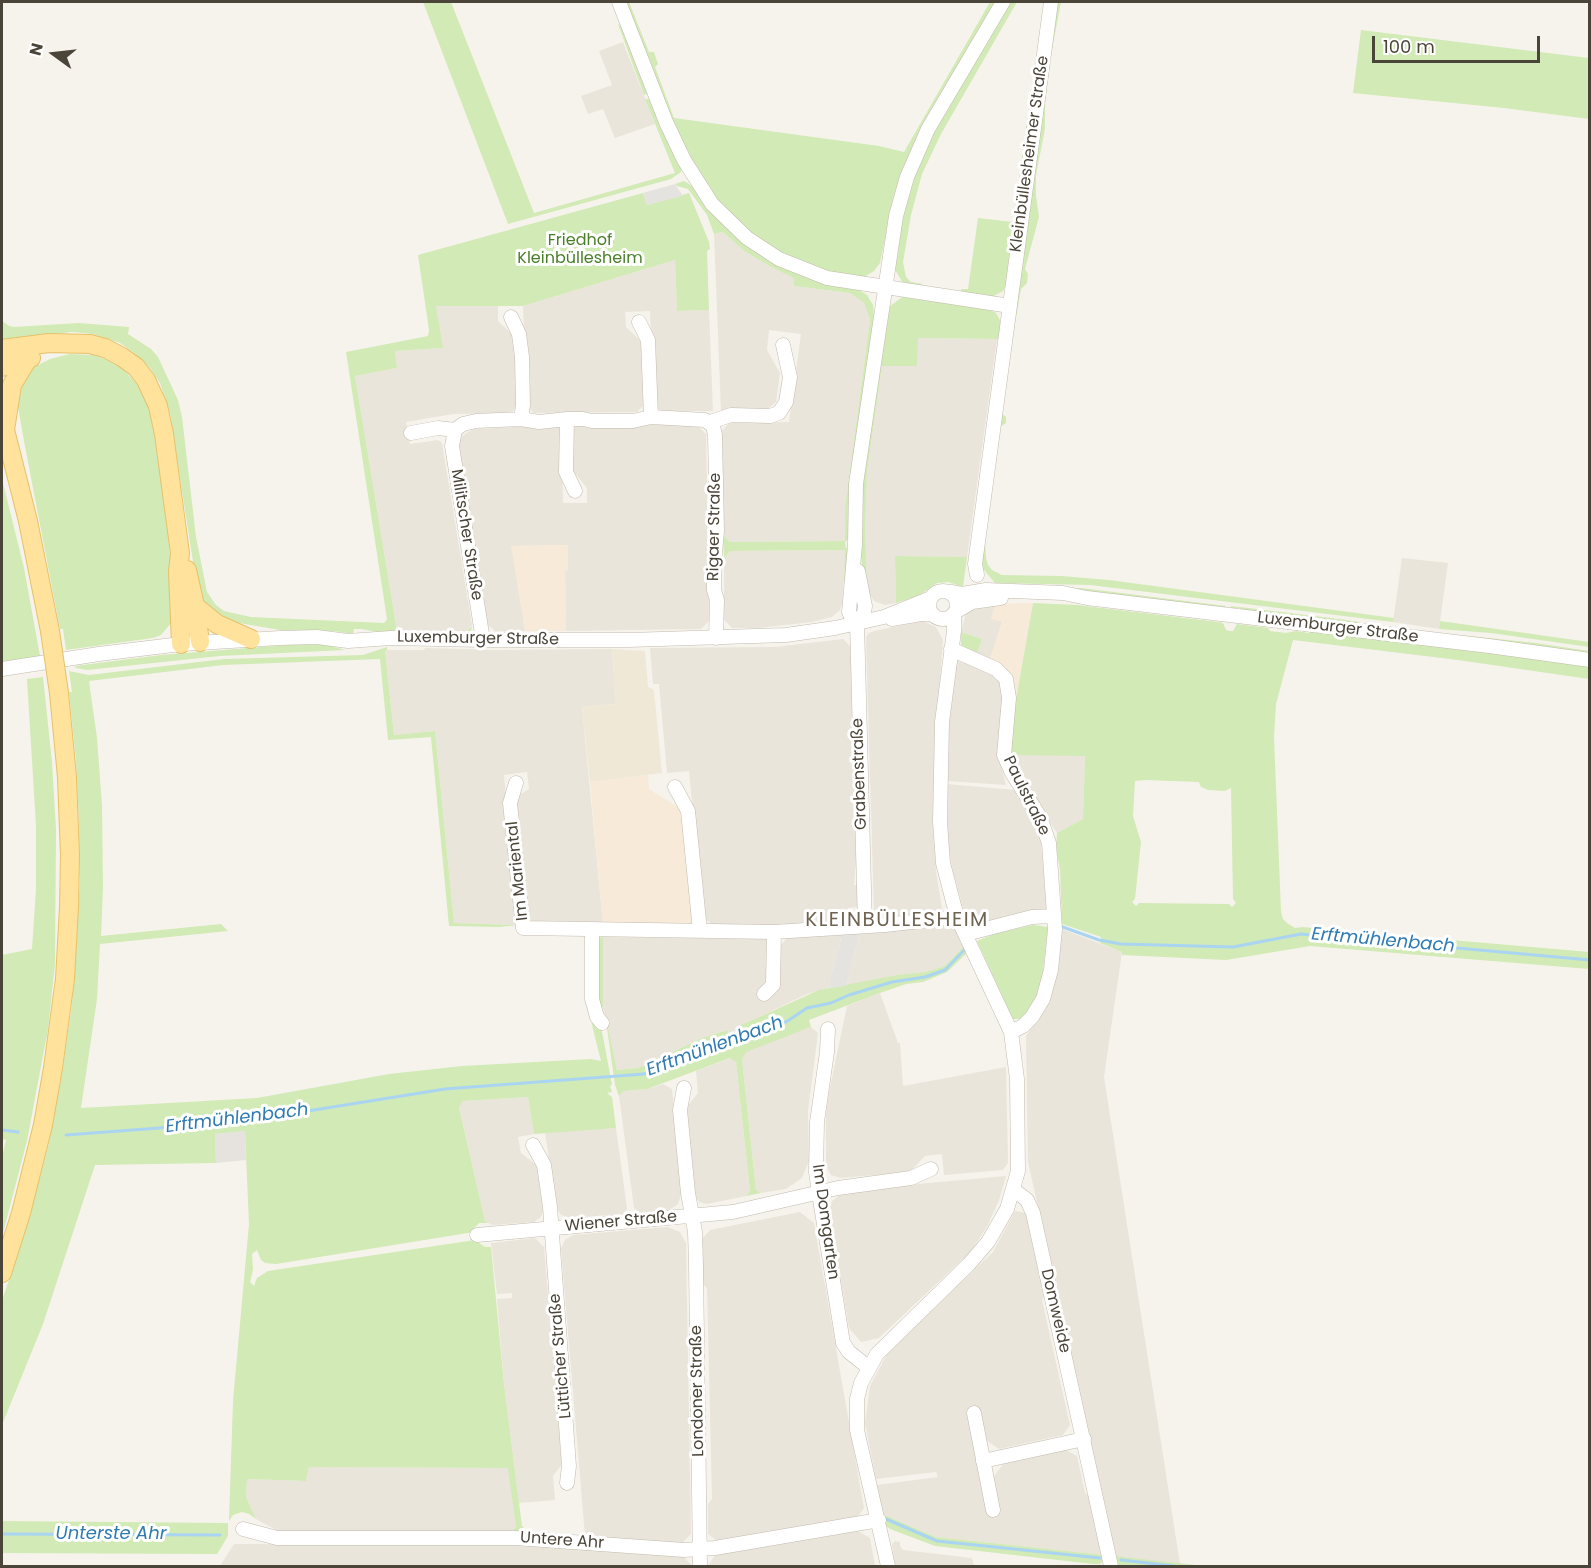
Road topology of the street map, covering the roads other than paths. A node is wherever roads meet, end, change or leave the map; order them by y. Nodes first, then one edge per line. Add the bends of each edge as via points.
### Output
1 (620, 2) edge
2 (1004, 2) edge
3 (1051, 2) edge
4 (884, 288) junction
5 (1010, 306) junction
6 (511, 317) dead end
7 (639, 322) dead end
8 (65, 344) junction
9 (783, 345) dead end
10 (2, 349) edge
11 (27, 360) junction
12 (2, 367) edge
13 (651, 417) junction
14 (522, 419) junction
15 (567, 419) junction
16 (708, 421) junction
17 (3, 424) edge
18 (455, 430) junction
19 (411, 432) dead end
20 (575, 491) dead end
21 (180, 553) junction
22 (977, 574) dead end
23 (951, 592) junction
24 (931, 598) junction
25 (1087, 598) junction
26 (195, 606) junction
27 (946, 615) junction
28 (884, 617) junction
29 (857, 623) junction
30 (716, 638) junction
31 (251, 639) junction
32 (483, 640) junction
33 (200, 642) junction
34 (181, 644) junction
35 (951, 649) junction
36 (1590, 660) edge
37 (2, 669) edge
38 (516, 783) dead end
39 (675, 787) dead end
40 (957, 917) junction
41 (1055, 922) junction
42 (865, 926) junction
43 (592, 930) junction
44 (700, 931) junction
45 (774, 932) junction
46 (969, 940) junction
47 (764, 994) dead end
48 (602, 1023) dead end
49 (828, 1029) dead end
50 (1011, 1032) junction
51 (684, 1088) dead end
52 (533, 1145) dead end
53 (931, 1169) dead end
54 (1014, 1190) junction
55 (819, 1193) junction
56 (692, 1216) junction
57 (551, 1228) junction
58 (477, 1235) dead end
59 (2, 1273) edge
60 (868, 1367) junction
61 (974, 1413) dead end
62 (1084, 1439) junction
63 (983, 1461) junction
64 (567, 1484) dead end
65 (993, 1510) dead end
66 (879, 1521) junction
67 (243, 1529) dead end
68 (700, 1549) junction
69 (700, 1566) edge
70 (888, 1566) edge
71 (1111, 1566) edge

1 - 4 street via 680,152 720,213 757,246 791,265 827,278
2 - 4 street, Grabenstraße via 933,120 912,163 896,216
3 - 5 street, Kleinbüllesheimer Straße
4 - 5 street
4 - 29 street, Grabenstraße via 855,503 855,545 865,606
5 - 22 street, Kleinbüllesheimer Straße via 975,564
6 - 14 street via 519,334 522,357
7 - 13 street via 648,340
8 - 10 main road
8 - 11 main road
8 - 21 main road via 90,344 114,352 136,367 152,389 163,426
9 - 16 street via 790,377 786,402 779,413 731,415
11 - 12 main road
11 - 17 main road via 12,385
13 - 15 street via 633,421
13 - 16 street
14 - 15 street
14 - 18 street via 467,423
15 - 20 street via 566,472
16 - 30 street, Rigaer Straße via 715,435
17 - 59 main road, bridge via 50,631 67,777 70,855 68,937 53,1068 43,1125
18 - 19 street
18 - 32 street, Militscher Straße via 452,446
21 - 26 main road
21 - 34 main road
23 - 24 street, Luxemburger Straße via 940,591
23 - 25 street, Luxemburger Straße via 1042,592
23 - 27 street via 957,599
24 - 27 street via 929,606
24 - 28 street, Luxemburger Straße
25 - 27 street, Luxemburger Straße via 1004,597 972,602
25 - 36 street, Luxemburger Straße
26 - 31 main road via 217,624
26 - 33 main road
27 - 28 street, Luxemburger Straße
27 - 35 street
28 - 29 street, Luxemburger Straße
29 - 30 street, Luxemburger Straße via 786,635
29 - 42 street, Grabenstraße
30 - 32 street, Luxemburger Straße
31 - 32 street, Luxemburger Straße
31 - 33 street, Luxemburger Straße
33 - 34 street, Luxemburger Straße
34 - 37 street, Luxemburger Straße
35 - 40 street via 942,722 940,822 943,863
35 - 41 street, Paulstraße via 996,669 1007,684 1004,755 1045,828 1052,864
38 - 43 street, Im Mariental via 510,803 523,928
39 - 44 street via 688,811
40 - 42 street, Im Mariental
40 - 46 street
41 - 46 street via 1032,917 1012,921
41 - 50 street, Paulstraße via 1051,970 1043,999 1028,1022
42 - 45 street, Im Mariental
43 - 44 street, Im Mariental
43 - 48 street via 592,999
44 - 45 street, Im Mariental
45 - 47 street via 773,985
46 - 50 street
49 - 55 street, Im Domgarten via 817,1122
50 - 54 street via 1019,1145
51 - 56 street, Wiener Straße via 680,1110
52 - 57 street, Wiener Straße via 544,1166
53 - 55 street, Wiener Straße via 911,1178
54 - 60 street via 1001,1221 981,1251 884,1346
54 - 62 street, Domweide via 1027,1200 1034,1213
55 - 56 street, Wiener Straße via 733,1212
55 - 60 street, Im Domgarten via 843,1343
56 - 57 street, Wiener Straße
56 - 68 street, Londoner Straße
57 - 58 street, Wiener Straße
57 - 64 street, Lütticher Straße via 569,1466
60 - 66 street via 859,1391 856,1420
61 - 63 street
62 - 63 street
62 - 71 street, Domweide
63 - 65 street
66 - 68 street, Untere Ahr
66 - 70 street
67 - 68 street, Untere Ahr via 277,1538 516,1538
68 - 69 street, Londoner Straße

